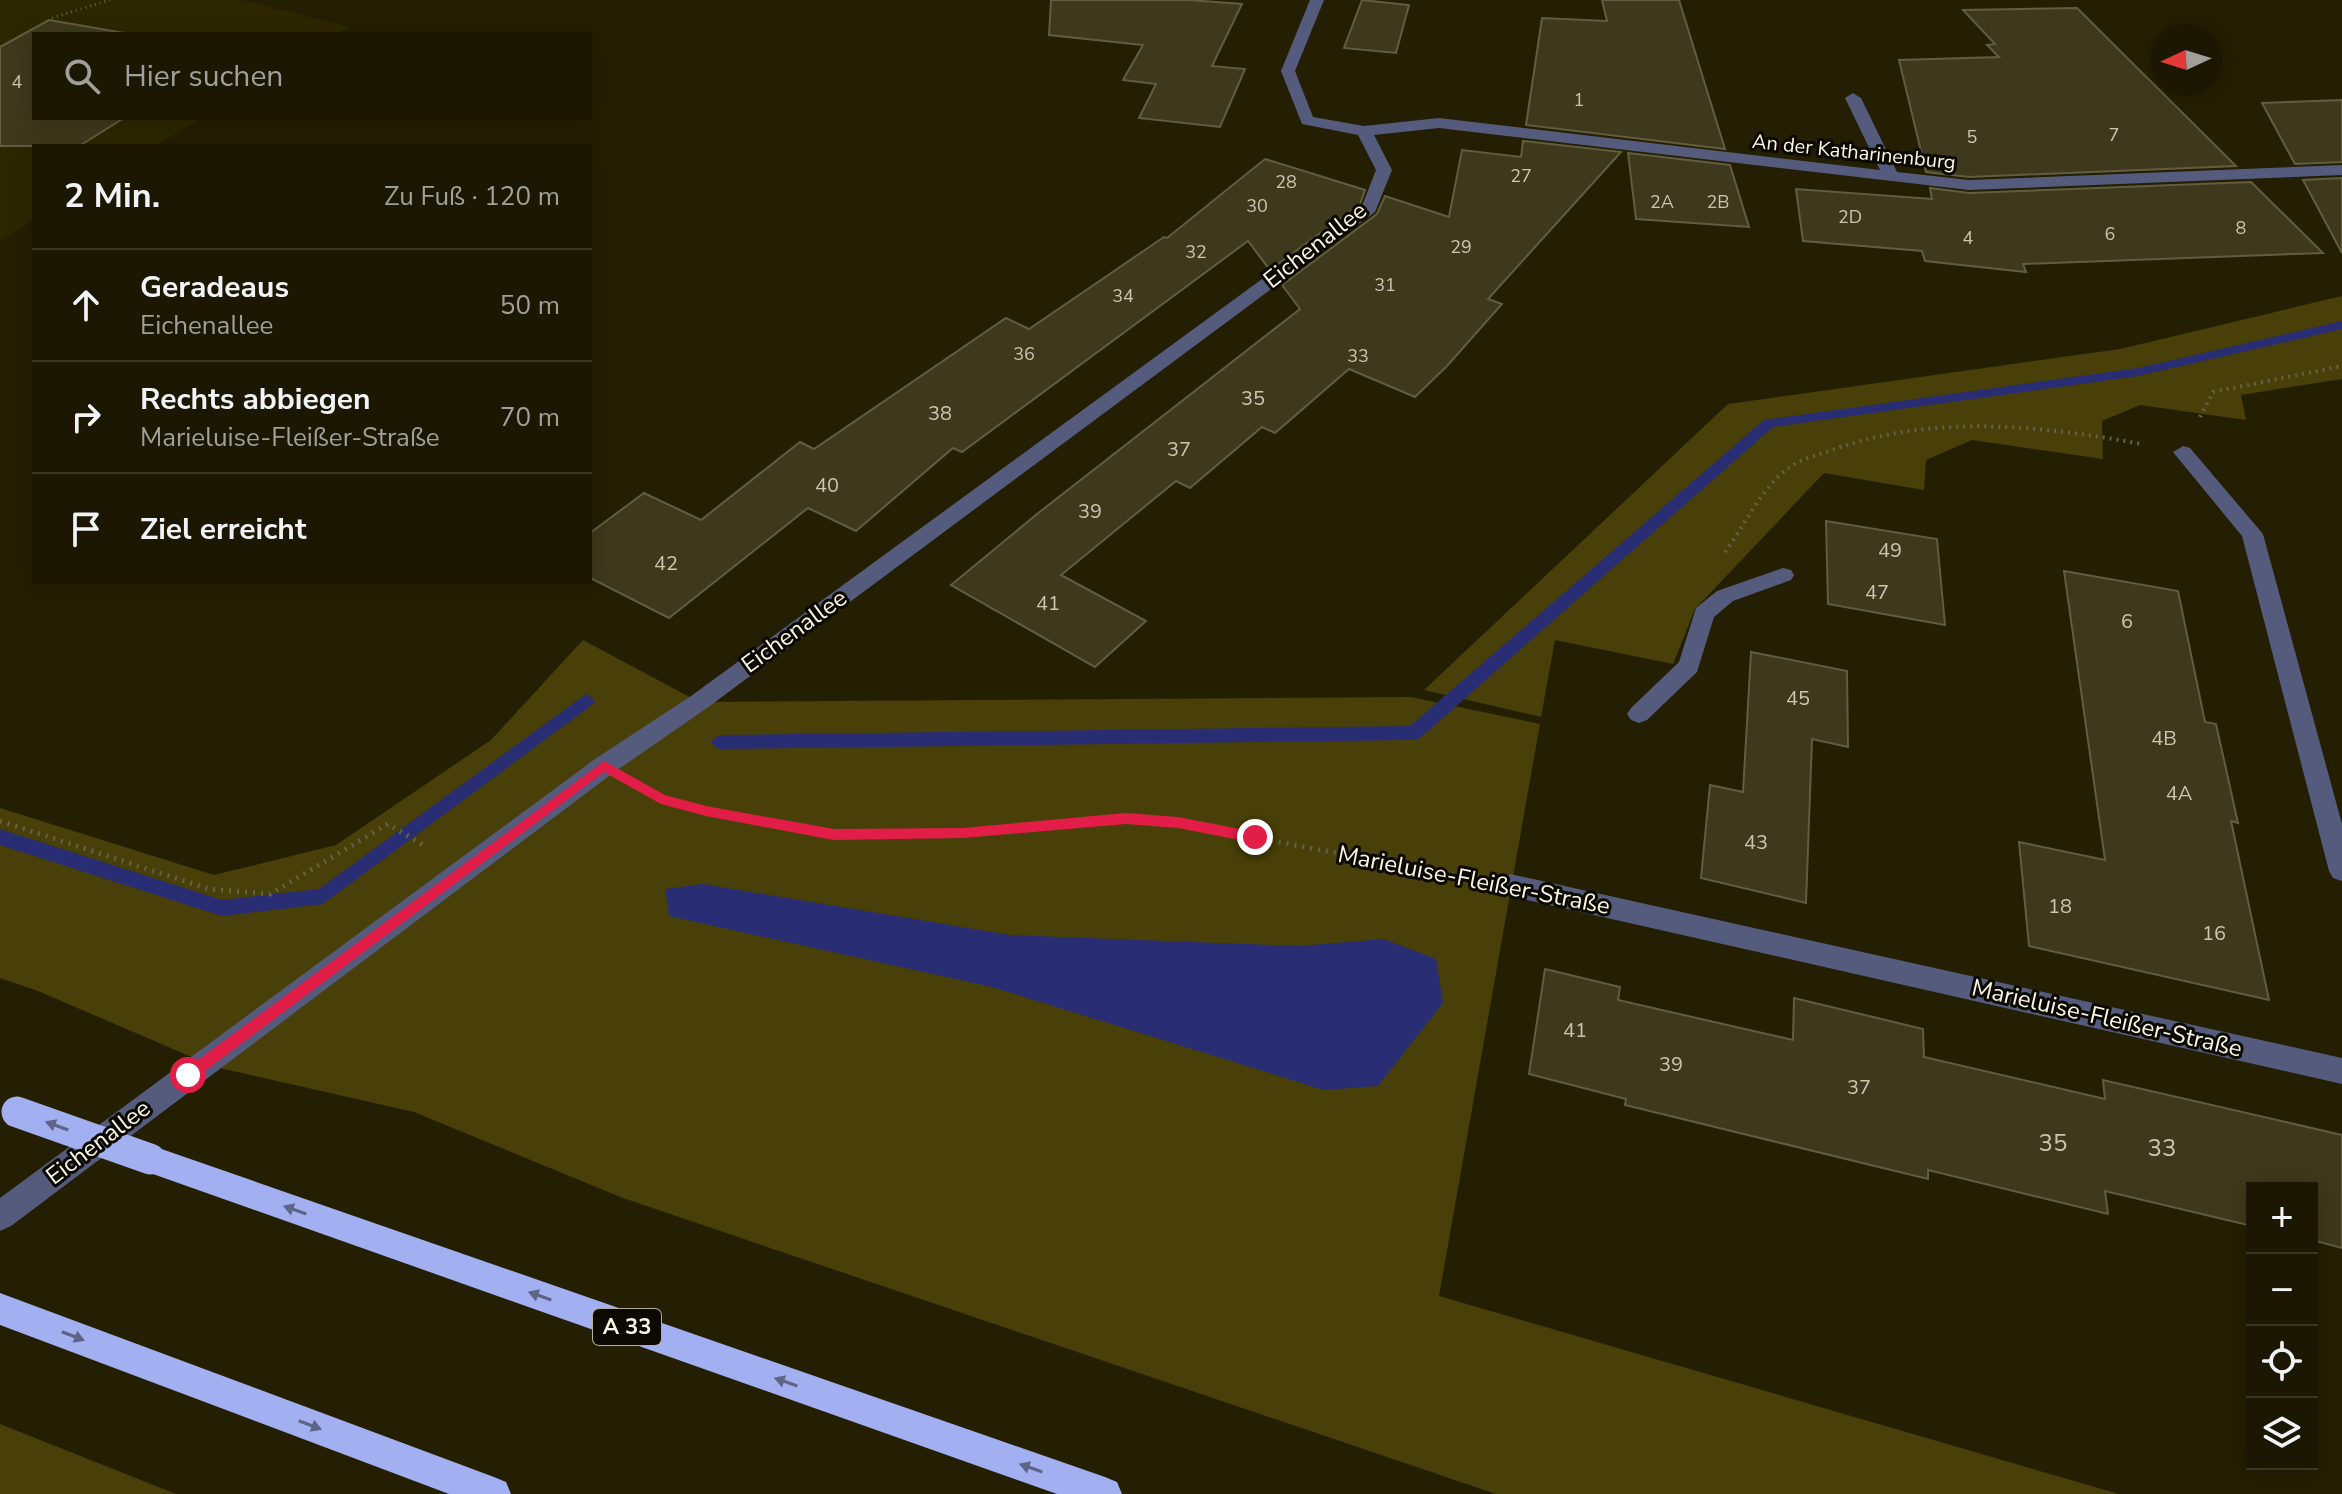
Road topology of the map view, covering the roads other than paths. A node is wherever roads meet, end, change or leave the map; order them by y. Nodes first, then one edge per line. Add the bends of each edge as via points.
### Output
1 (1317, 0) edge
2 (1853, 98) dead end
3 (1364, 131) junction
4 (2342, 170) edge
5 (1892, 178) junction
6 (2183, 452) road end
7 (1783, 575) dead end
8 (1639, 714) dead end
9 (2342, 871) edge
10 (1510, 885) road end
11 (2342, 1071) edge
12 (8, 1108) edge
13 (0, 1216) edge
14 (0, 1309) edge
15 (494, 1494) edge
16 (1105, 1494) edge

1 - 3 street via 1288,71 1307,121
2 - 5 street
3 - 5 street, An der Katharinenburg via 1439,123
3 - 13 street, Eichenallee via 1384,170 1369,208 699,702 604,766
4 - 5 street, An der Katharinenburg via 1969,185
6 - 9 street via 2252,534
7 - 8 street via 1725,596 1704,613 1689,666
10 - 11 street, Marieluise-Fleißer-Straße
16 -> 12 highway, A 33, bridge
14 -> 15 highway

